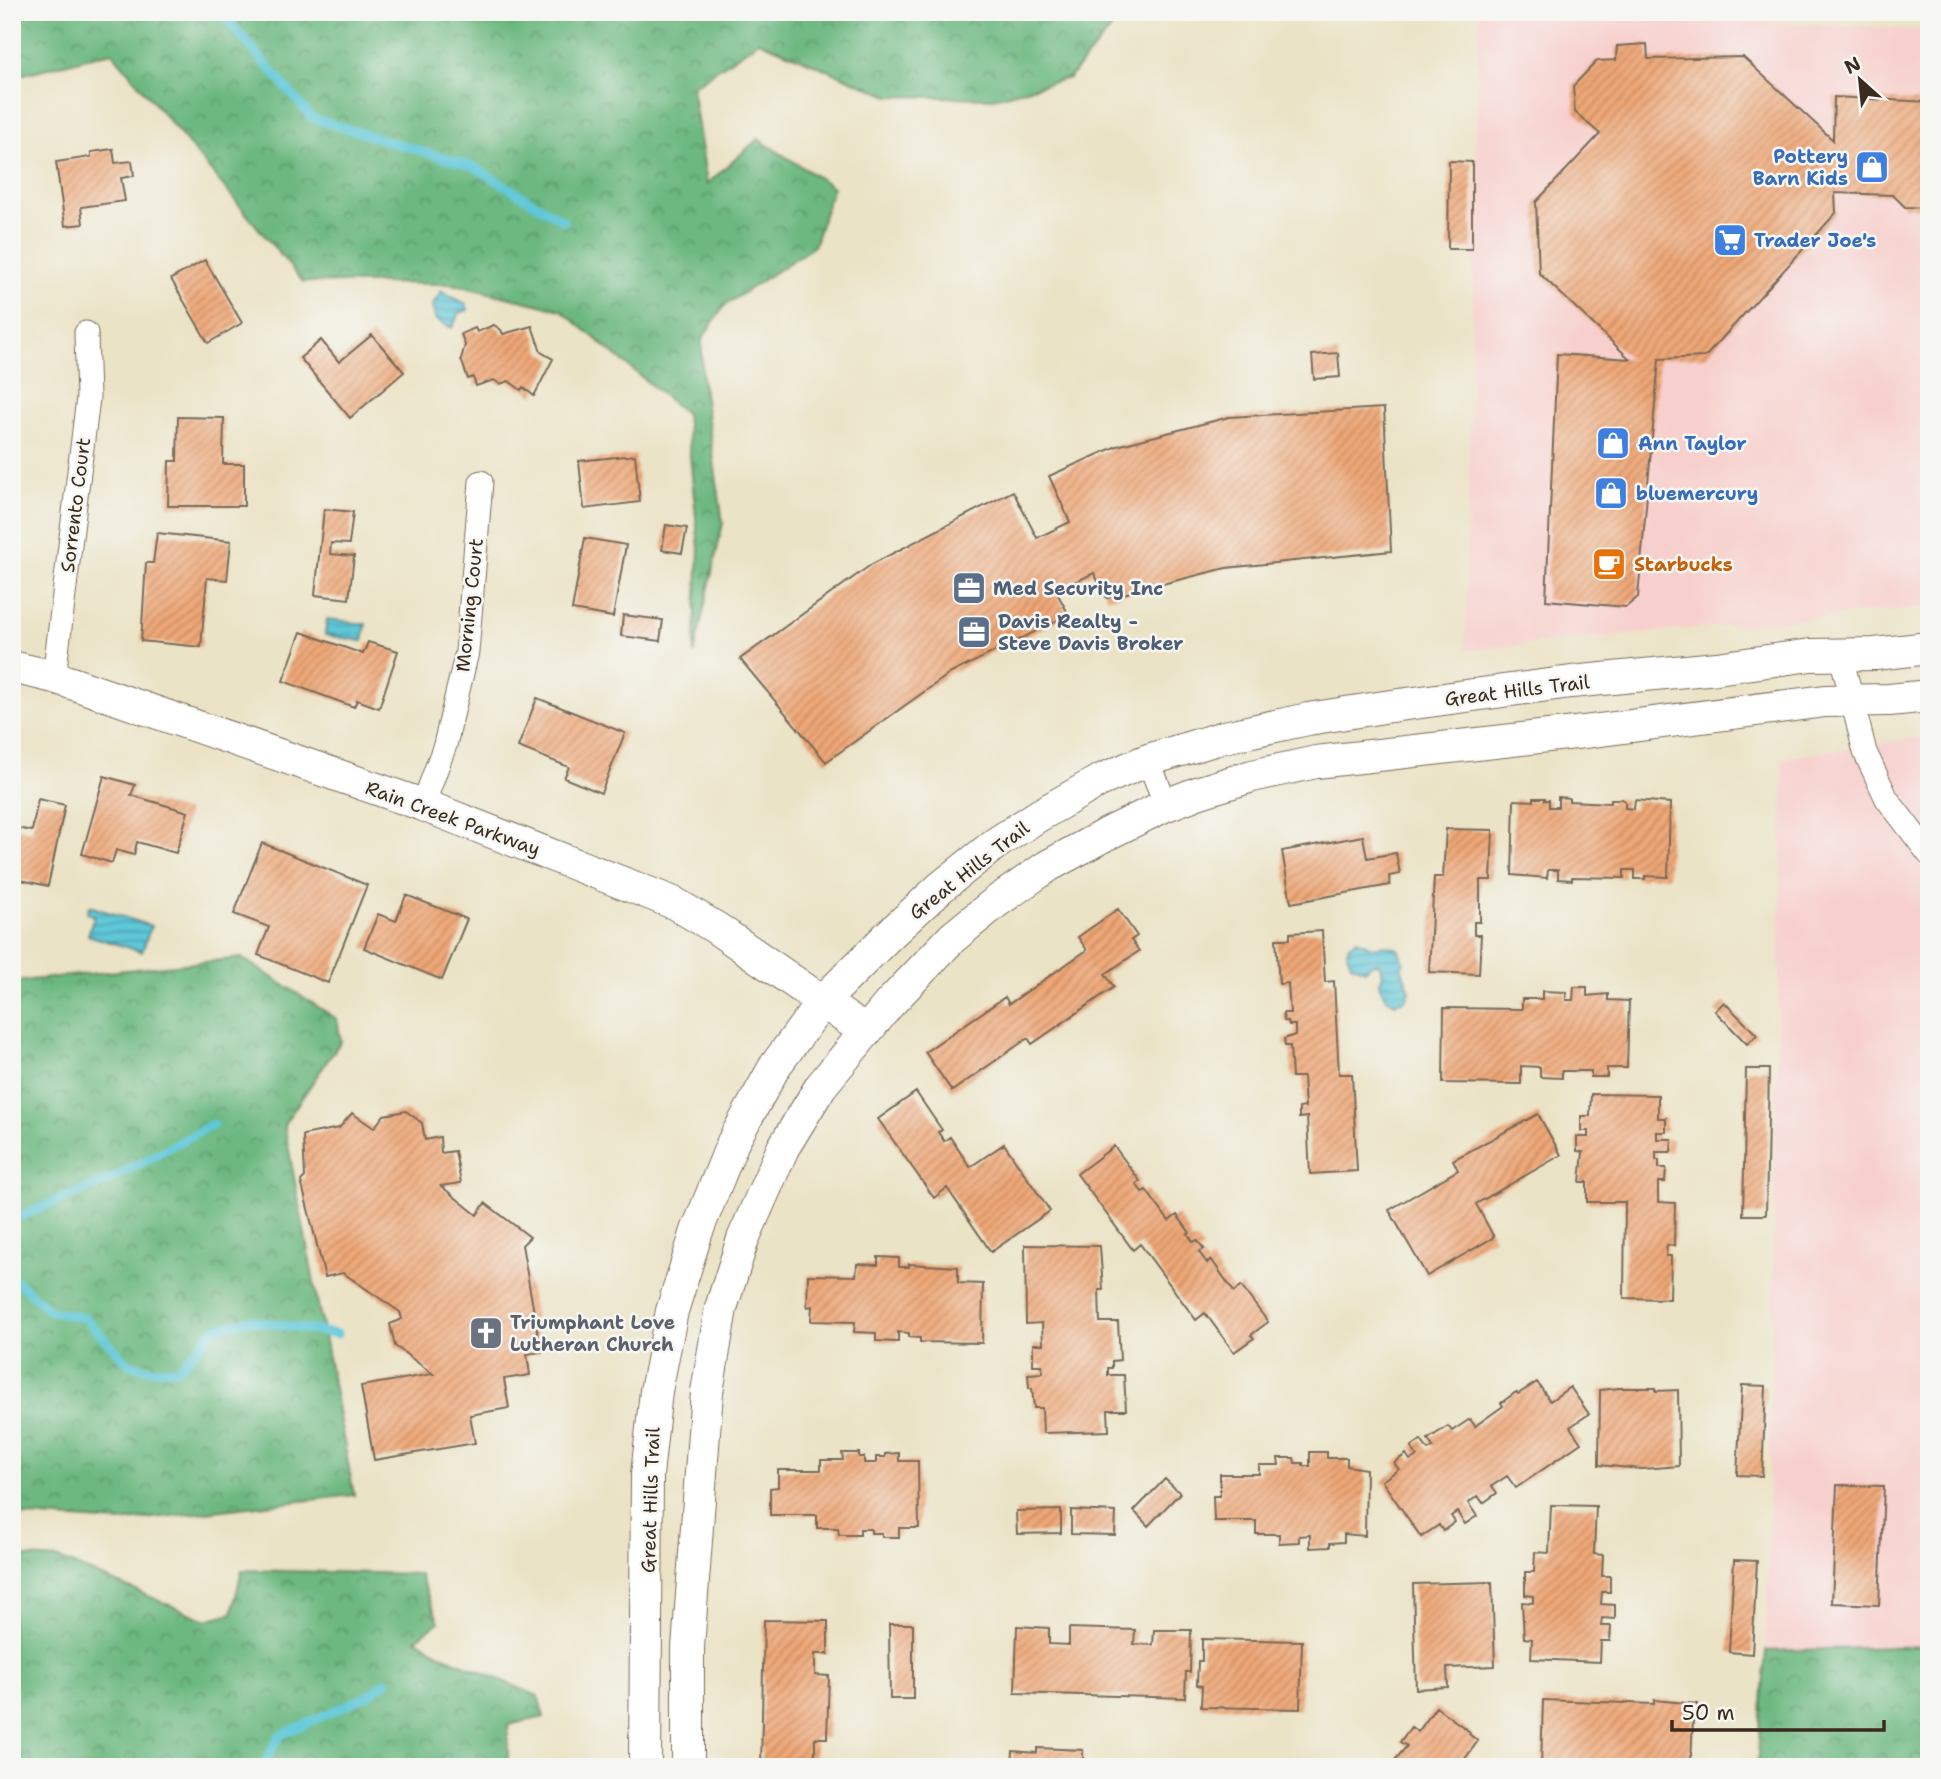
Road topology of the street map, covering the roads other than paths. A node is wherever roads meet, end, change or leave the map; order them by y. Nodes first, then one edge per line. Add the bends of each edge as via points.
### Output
1 (86, 333) dead end
2 (481, 482) dead end
3 (1929, 648) edge
4 (1841, 656) junction
5 (12, 667) edge
6 (54, 677) junction
7 (1929, 695) edge
8 (1852, 699) junction
9 (1148, 760) junction
10 (423, 805) junction
11 (1166, 805) junction
12 (1929, 854) edge
13 (823, 1001) junction
14 (865, 1031) junction
15 (645, 1767) edge
16 (688, 1767) edge

1 - 6 street, Sorrento Court via 88,398
2 - 10 street, Morning Court via 467,652 445,745
3 - 4 street, Great Hills Trail
4 - 8 street
4 - 9 street, Great Hills Trail via 1811,655 1384,707 1224,737
5 - 6 street, Rain Creek Parkway
6 - 10 street, Rain Creek Parkway
7 - 8 street
8 - 11 street via 1316,762 1252,776
8 - 12 street via 1865,752 1887,799
9 - 11 street
9 - 13 street, Great Hills Trail via 1099,781 995,844 923,903
10 - 13 street, Rain Creek Parkway via 674,903
11 - 14 street via 1048,866 996,902 952,938
13 - 14 street, Rain Creek Parkway
13 - 15 street, Great Hills Trail via 775,1066 733,1142 696,1231 672,1311 656,1391 647,1475
14 - 16 street via 821,1086 783,1148 746,1228 721,1308 707,1392 688,1648

